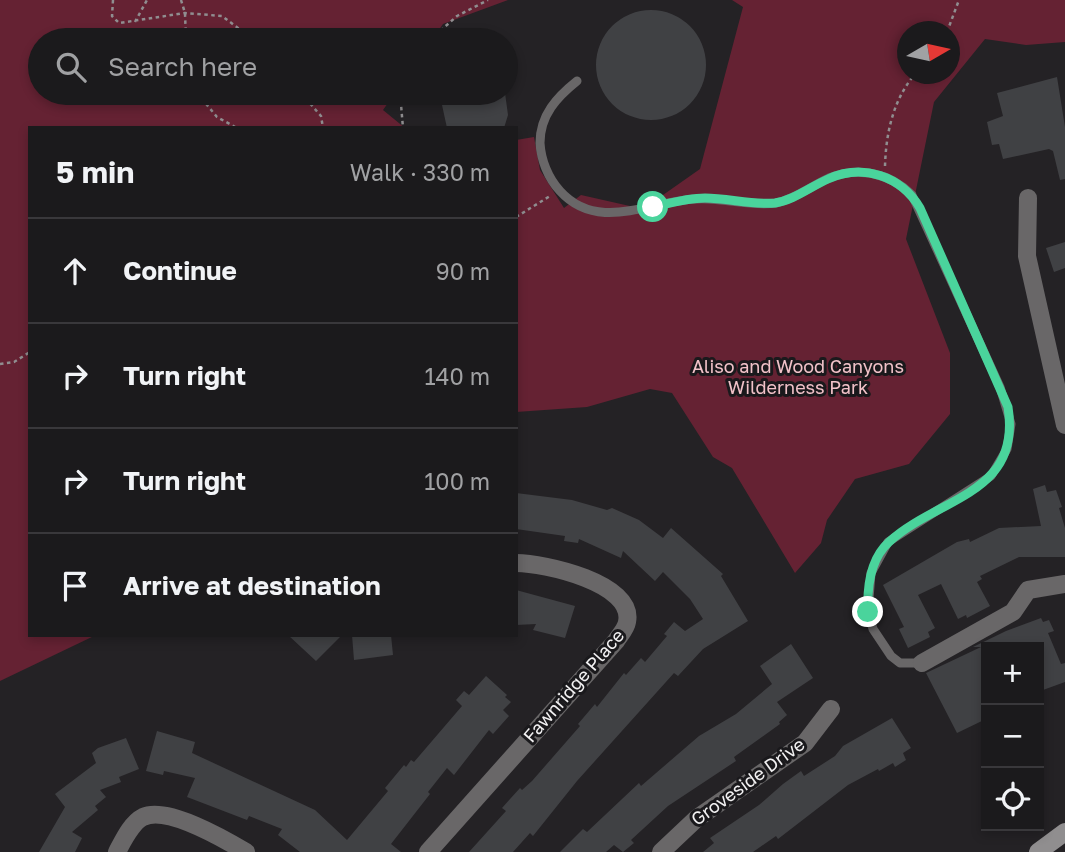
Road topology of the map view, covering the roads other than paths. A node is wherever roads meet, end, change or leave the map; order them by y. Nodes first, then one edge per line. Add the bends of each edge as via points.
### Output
1 (577, 81) dead end
2 (1028, 198) dead end
3 (1065, 425) edge
4 (518, 563) edge
5 (1065, 584) edge
6 (922, 663) joint
7 (831, 709) dead end
8 (1065, 832) edge
9 (117, 852) edge
10 (246, 852) edge
11 (428, 852) edge
12 (661, 852) edge
13 (1038, 852) edge

1 - 6 lane via 553,103 541,133 545,167 559,190 582,208 605,214 706,198 776,202 843,174 860,172 885,177 905,188 920,208 1000,387 1011,424 1007,449 991,476 888,542 871,573 868,612 873,629 900,663
2 - 3 street via 1027,256
4 - 11 street, Fawnridge Place via 600,584 618,595 627,609 627,624
5 - 6 street via 1028,590 1013,612
7 - 12 street, Groveside Drive via 805,743 696,819
8 - 13 main road
9 - 10 street via 141,817 158,813

